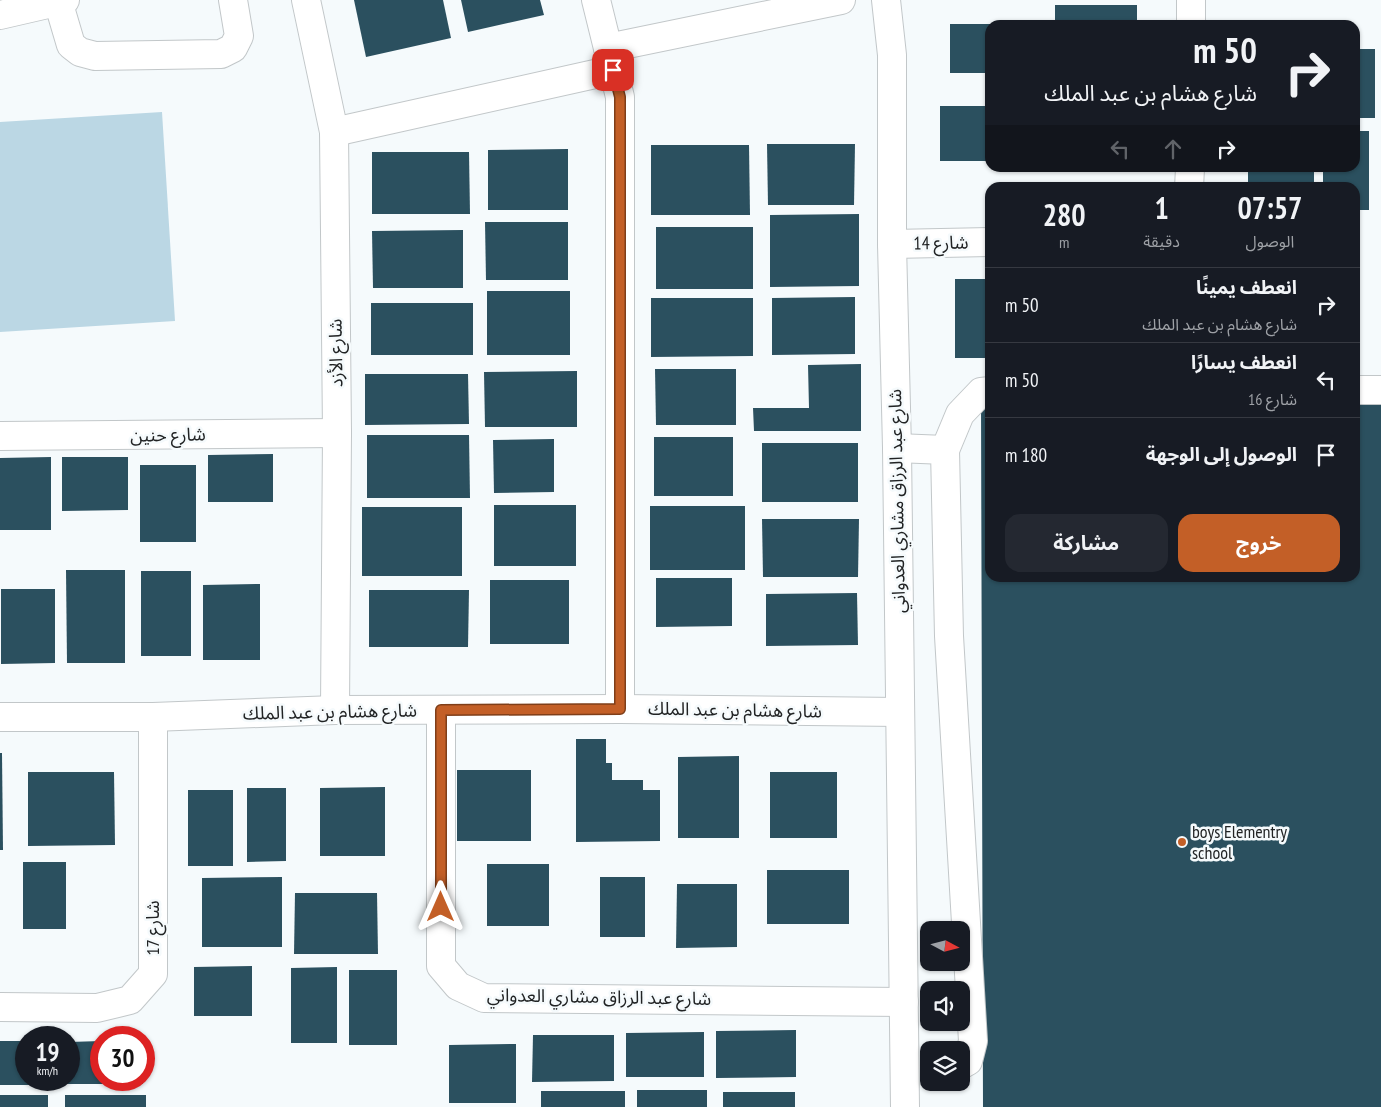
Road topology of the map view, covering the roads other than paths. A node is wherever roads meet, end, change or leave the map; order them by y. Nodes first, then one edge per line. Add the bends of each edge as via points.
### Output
1 (233, 0) edge
2 (306, 0) edge
3 (596, 0) edge
4 (841, 0) edge
5 (886, 0) edge
6 (1191, 0) edge
7 (62, 1) edge
8 (0, 15) edge
9 (1191, 20) edge
10 (611, 59) junction
11 (334, 132) junction
12 (985, 242) edge
13 (892, 244) junction
14 (1360, 390) edge
15 (1381, 390) edge
16 (985, 392) edge
17 (337, 433) junction
18 (0, 436) edge
19 (898, 448) junction
20 (945, 450) junction
21 (620, 709) junction
22 (335, 710) junction
23 (441, 710) junction
24 (900, 712) junction
25 (153, 716) junction
26 (0, 717) edge
27 (904, 1002) junction
28 (0, 1007) edge
29 (970, 1053) edge
30 (917, 1074) edge
31 (905, 1107) edge

1 - 7 street via 239,36 233,48 221,54 95,56 80,52 71,45
2 - 11 street, شارع الأزد
3 - 10 street
4 - 10 street
5 - 13 street, شارع عبد الرزاق مشاري العدواني via 892,55
6 - 9 street
7 - 8 street
10 - 11 street
10 - 21 street via 620,97
11 - 17 street, شارع الأزد
12 - 13 street, شارع 14
13 - 19 street, شارع عبد الرزاق مشاري العدواني
14 - 15 street
16 - 20 street via 960,414
17 - 18 street, شارع حنين
17 - 22 street, شارع الأزد
19 - 20 street
19 - 24 street, شارع عبد الرزاق مشاري العدواني
20 - 29 street via 949,636 973,1041
21 - 23 street, شارع هشام بن عبد الملك
21 - 24 street, شارع هشام بن عبد الملك
22 - 23 street, شارع هشام بن عبد الملك
22 - 25 street, شارع هشام بن عبد الملك
23 - 27 street, شارع عبد الرزاق مشاري العدواني via 441,966 458,986 484,998
24 - 27 street, شارع عبد الرزاق مشاري العدواني
25 - 26 street, شارع هشام بن عبد الملك
25 - 28 street, شارع 17 via 153,974 130,1000 97,1008
27 - 30 street, شارع عبد الرزاق مشاري العدواني
30 - 31 street, شارع عبد الرزاق مشاري العدواني

